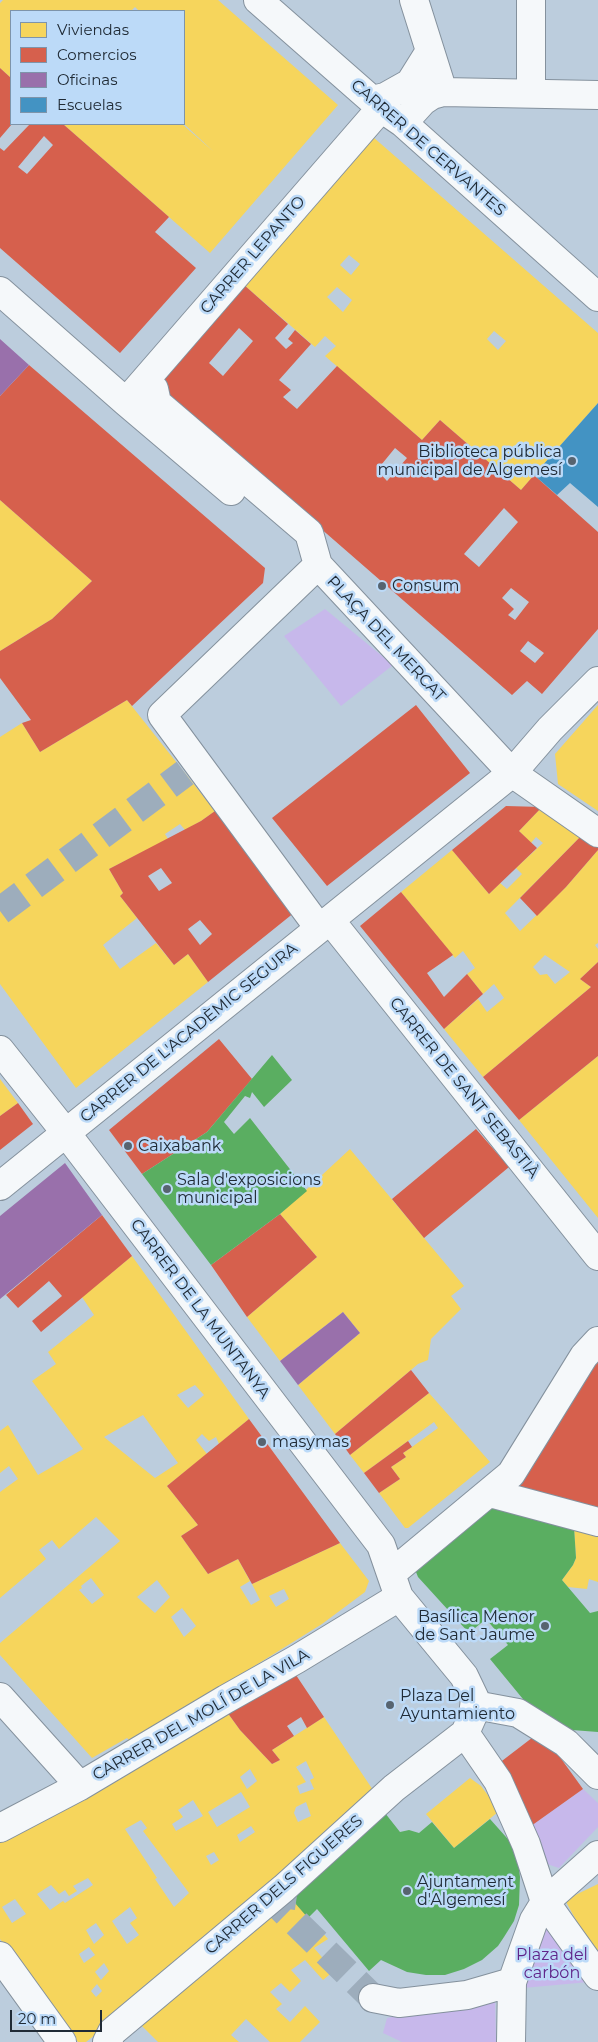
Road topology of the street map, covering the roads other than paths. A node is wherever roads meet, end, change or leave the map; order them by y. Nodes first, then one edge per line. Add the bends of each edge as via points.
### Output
1 (258, 0) edge
2 (414, 0) edge
3 (531, 0) edge
4 (430, 51) junction
5 (443, 92) junction
6 (531, 93) junction
7 (598, 95) edge
8 (385, 111) junction
9 (0, 291) edge
10 (598, 297) edge
11 (154, 389) dead end
12 (126, 402) junction
13 (281, 534) dead end
14 (318, 565) junction
15 (598, 660) edge
16 (598, 681) edge
17 (549, 712) dead end
18 (512, 773) junction
19 (598, 833) edge
20 (321, 928) junction
21 (0, 1050) edge
22 (66, 1133) junction
23 (0, 1186) edge
24 (598, 1256) edge
25 (598, 1341) edge
26 (490, 1492) junction
27 (598, 1522) edge
28 (395, 1585) junction
29 (0, 1697) edge
30 (475, 1705) junction
31 (472, 1744) junction
32 (598, 1776) edge
33 (80, 1786) junction
34 (0, 1828) edge
35 (598, 1855) edge
36 (545, 1902) junction
37 (0, 1956) edge
38 (598, 1976) edge
39 (512, 1982) junction
40 (373, 1998) tunnel mouth
41 (62, 2042) edge
42 (107, 2042) edge
43 (511, 2042) edge

1 - 8 street, CARRER DE CERVANTES
2 - 4 street
3 - 6 street
4 - 5 street
4 - 8 street via 410,83 385,97
5 - 6 street
5 - 8 street, CARRER LEPANTO
6 - 7 street
8 - 10 street, CARRER DE CERVANTES
8 - 12 street, CARRER LEPANTO
9 - 12 street
11 - 14 street via 157,404 309,533
12 - 13 street
14 - 18 street, PLAÇA DEL MERCAT
14 - 20 street, PLAÇA DEL MERCAT via 162,715 192,768
15 - 17 street
16 - 18 street
18 - 19 street, PLAÇA DEL MERCAT
18 - 20 street
20 - 22 street, CARRER DE L'ACADÈMIC SEGURA
20 - 24 street, CARRER DE SANT SEBASTIÀ
21 - 22 street, CARRER DE LA MUNTANYA
22 - 23 street, CARRER DE L'ACADÈMIC SEGURA
22 - 28 street, CARRER DE LA MUNTANYA via 381,1545
25 - 26 street, CARRER DEL MOLÍ DE LA VILA via 584,1356 511,1474
26 - 27 street
26 - 28 street, CARRER DEL MOLÍ DE LA VILA
28 - 30 street, CARRER DE LA MUNTANYA via 464,1676
28 - 33 street, CARRER DEL MOLÍ DE LA VILA via 297,1659
29 - 33 street
30 - 31 street
30 - 32 street via 518,1713 566,1742
31 - 36 street via 498,1781 526,1844
31 - 42 street, CARRER DELS FIGUERES via 394,1788 284,1888 112,2032
33 - 34 street, CARRER DEL MOLÍ DE LA VILA
35 - 36 street
36 - 38 street
36 - 39 street via 534,1920
37 - 41 street
39 - 40 street via 467,1995 399,2004
39 - 43 street

